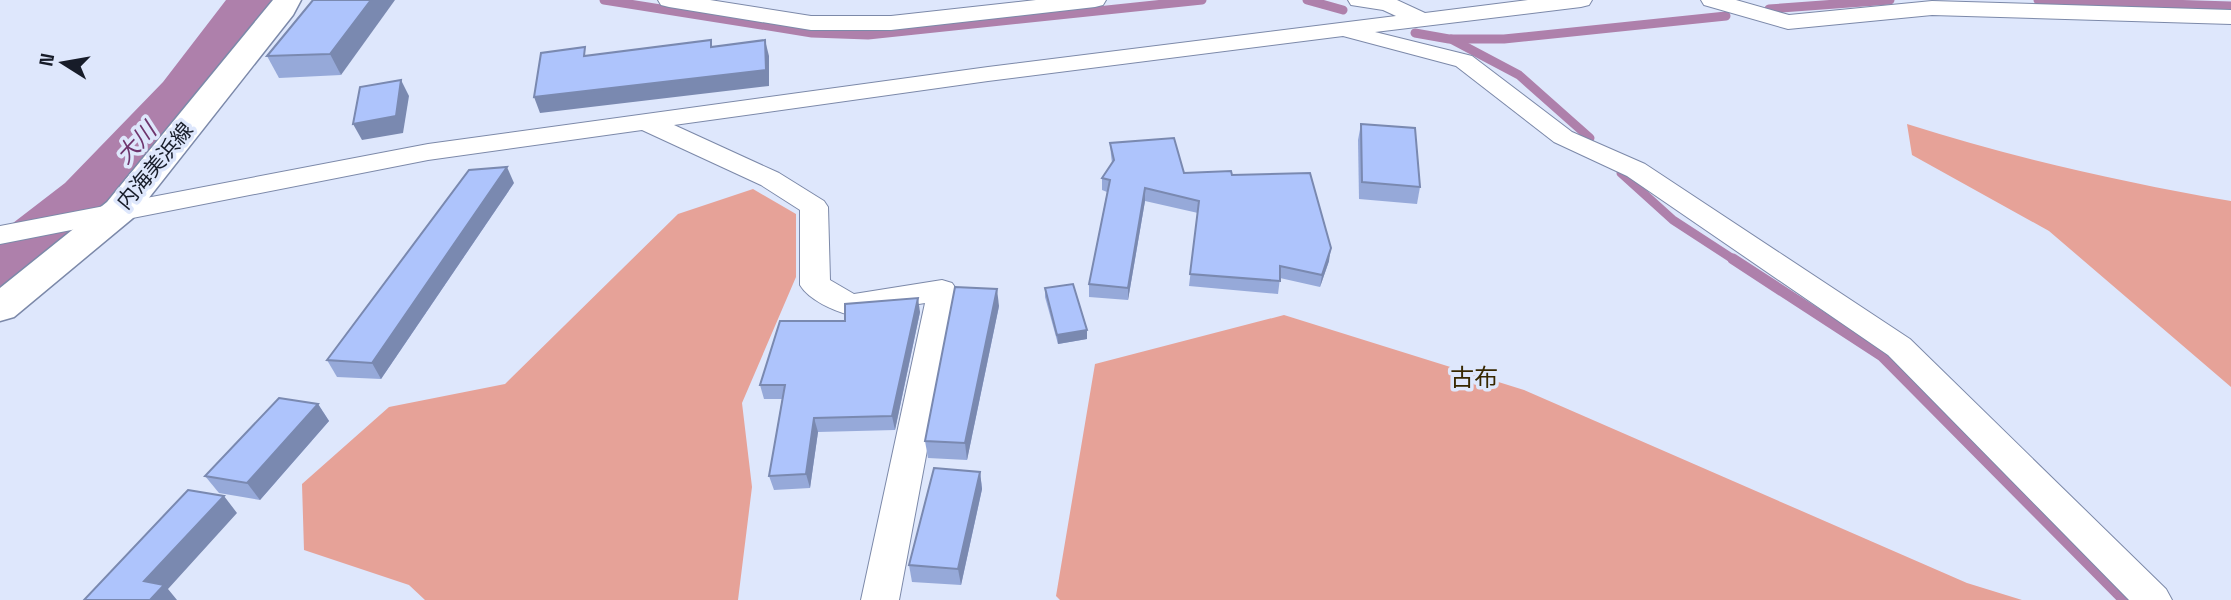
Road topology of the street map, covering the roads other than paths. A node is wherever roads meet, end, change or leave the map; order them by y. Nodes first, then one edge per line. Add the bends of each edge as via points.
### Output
1 (287, 0) edge
2 (669, 0) edge
3 (1095, 0) edge
4 (1359, 0) edge
5 (1581, 0) edge
6 (1712, 0) edge
7 (2231, 17) edge
8 (1420, 19) junction
9 (1335, 30) junction
10 (646, 122) junction
11 (120, 210) junction
12 (9, 233) edge
13 (0, 308) edge
14 (880, 600) edge
15 (2153, 600) edge

1 - 11 main road, 内海美浜線
2 - 3 street via 811,23 891,23
4 - 8 street via 1388,4
5 - 8 street
6 - 7 street via 1788,22 1932,8
8 - 9 street
9 - 10 street
9 - 15 street via 1464,61 1563,137 1636,170 1899,348
10 - 11 street via 428,152
10 - 14 street via 770,179 814,207 815,285 850,305 942,290
11 - 12 street
11 - 13 main road, 内海美浜線

